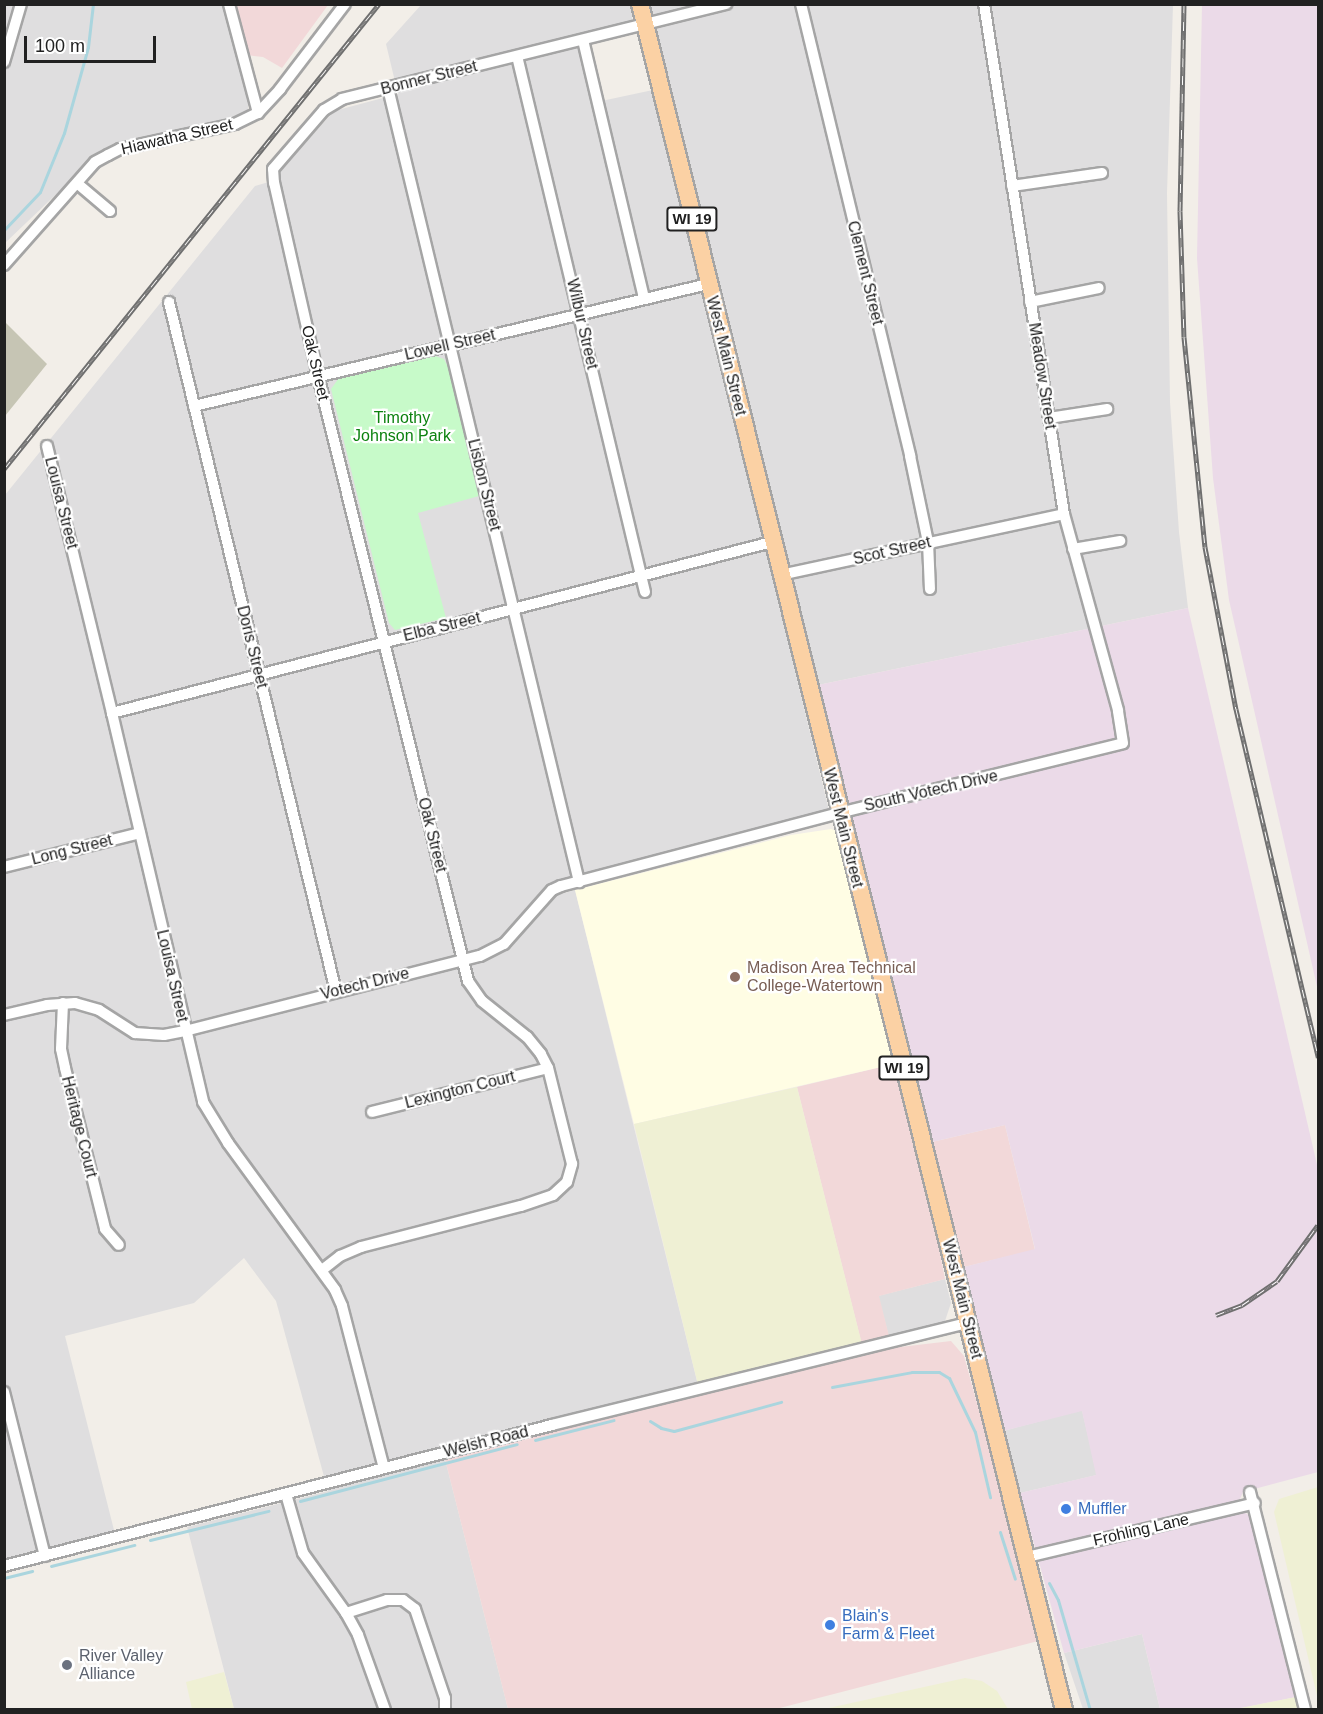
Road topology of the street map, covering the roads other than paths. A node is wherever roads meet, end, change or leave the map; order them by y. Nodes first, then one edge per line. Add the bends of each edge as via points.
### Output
1 (21, 4) edge
2 (229, 4) edge
3 (345, 4) edge
4 (639, 4) edge
5 (726, 4) edge
6 (801, 4) edge
7 (984, 4) edge
8 (645, 26) junction
9 (583, 40) junction
10 (518, 56) junction
11 (4, 62) edge
12 (388, 88) junction
13 (258, 112) junction
14 (1102, 173) dead end
15 (78, 184) junction
16 (1012, 186) junction
17 (278, 201) joint
18 (110, 211) dead end
19 (4, 265) edge
20 (708, 284) junction
21 (1099, 288) dead end
22 (644, 298) junction
23 (169, 302) dead end
24 (1030, 302) junction
25 (580, 313) junction
26 (450, 345) junction
27 (318, 376) junction
28 (194, 406) junction
29 (1107, 409) dead end
30 (1049, 418) junction
31 (46, 446) dead end
32 (1064, 514) junction
33 (1120, 541) dead end
34 (772, 542) junction
35 (928, 542) junction
36 (1073, 549) junction
37 (780, 575) junction
38 (641, 576) junction
39 (930, 589) dead end
40 (645, 592) dead end
41 (514, 609) junction
42 (385, 642) junction
43 (258, 674) junction
44 (112, 712) junction
45 (1122, 743) joint
46 (839, 813) junction
47 (140, 833) junction
48 (705, 848) joint
49 (4, 867) edge
50 (579, 882) junction
51 (462, 959) junction
52 (336, 992) junction
53 (63, 1003) junction
54 (4, 1016) edge
55 (185, 1031) junction
56 (548, 1068) junction
57 (372, 1112) dead end
58 (119, 1245) dead end
59 (322, 1270) junction
60 (968, 1323) junction
61 (4, 1392) edge
62 (9, 1428) edge
63 (384, 1468) junction
64 (1250, 1492) dead end
65 (286, 1494) junction
66 (1254, 1503) junction
67 (45, 1556) junction
68 (1027, 1557) junction
69 (4, 1566) edge
70 (346, 1613) junction
71 (1050, 1650) junction
72 (386, 1710) edge
73 (445, 1710) edge
74 (1064, 1710) edge
75 (1073, 1710) edge
76 (1305, 1710) edge

1 - 11 street
2 - 13 street
3 - 13 street, Hiawatha Street
4 - 8 main road, West Main Street / WI 19
5 - 8 street, Bonner Street
6 - 35 street, Clement Street
7 - 16 street, Meadow Street
8 - 9 street, Bonner Street
8 - 20 main road, West Main Street / WI 19
9 - 10 street, Bonner Street
9 - 22 street
10 - 12 street, Bonner Street
10 - 25 street, Wilbur Street
12 - 17 street, Bonner Street via 342,99 324,110 273,169
12 - 26 street, Lisbon Street
13 - 15 street, Hiawatha Street via 235,124 120,149 96,162
14 - 16 street
15 - 18 street
15 - 19 street, Hiawatha Street
16 - 24 street, Meadow Street
17 - 27 street, Oak Street
20 - 22 street, Lowell Street
20 - 34 main road, West Main Street / WI 19
21 - 24 street
22 - 25 street, Lowell Street
23 - 28 street, Doris Street
24 - 30 street, Meadow Street
25 - 26 street, Lowell Street
25 - 38 street, Wilbur Street
26 - 27 street, Lowell Street
26 - 41 street, Lisbon Street
27 - 28 street, Lowell Street
27 - 42 street, Oak Street
28 - 43 street, Doris Street
29 - 30 street
30 - 32 street, Meadow Street
31 - 44 street, Louisa Street
32 - 35 street, Scot Street
32 - 36 street, Meadow Street
33 - 36 street
34 - 37 main road, West Main Street / WI 19
34 - 38 street, Elba Street
35 - 37 street, Scot Street
35 - 39 street, Clement Street
36 - 45 street, Meadow Street via 1118,710
37 - 46 main road, West Main Street / WI 19
38 - 40 street, Wilbur Street
38 - 41 street, Elba Street
41 - 42 street, Elba Street
41 - 50 street, Lisbon Street
42 - 43 street, Elba Street
42 - 51 street, Oak Street
43 - 44 street, Elba Street
43 - 52 street, Doris Street
44 - 47 street, Louisa Street
45 - 46 street, South Votech Drive
46 - 48 street, South Votech Drive
46 - 60 main road, West Main Street / WI 19
47 - 49 street, Long Street
47 - 55 street, Louisa Street
48 - 50 street, Votech Drive
50 - 51 street, Votech Drive via 552,890 504,944 480,957
51 - 52 street, Votech Drive
51 - 56 street, Oak Street via 473,992 534,1045
52 - 55 street, Votech Drive
53 - 54 street, Votech Drive
53 - 55 street, Votech Drive via 88,1005 135,1033 164,1035
53 - 58 street, Heritage Court via 61,1049 65,1068 105,1229
55 - 59 street, Louisa Street via 197,1084 212,1121
56 - 57 street, Lexington Court
56 - 59 street, Oak Street via 572,1164 561,1189 521,1206 361,1247
59 - 63 street, Louisa Street via 342,1306
60 - 63 street, Welsh Road
60 - 68 main road, West Main Street / WI 19
61 - 62 street
62 - 67 street
63 - 65 street, Welsh Road
64 - 66 street
65 - 67 street, Welsh Road
65 - 70 street via 303,1553
66 - 68 street, Frohling Lane
66 - 76 street
67 - 69 street, Welsh Road
68 - 71 main road, West Main Street / WI 19
70 - 72 street
70 - 73 street via 387,1600 403,1600 415,1610 445,1698
71 - 74 main road, West Main Street / WI 19
71 - 75 main road, West Main Street / WI 19

